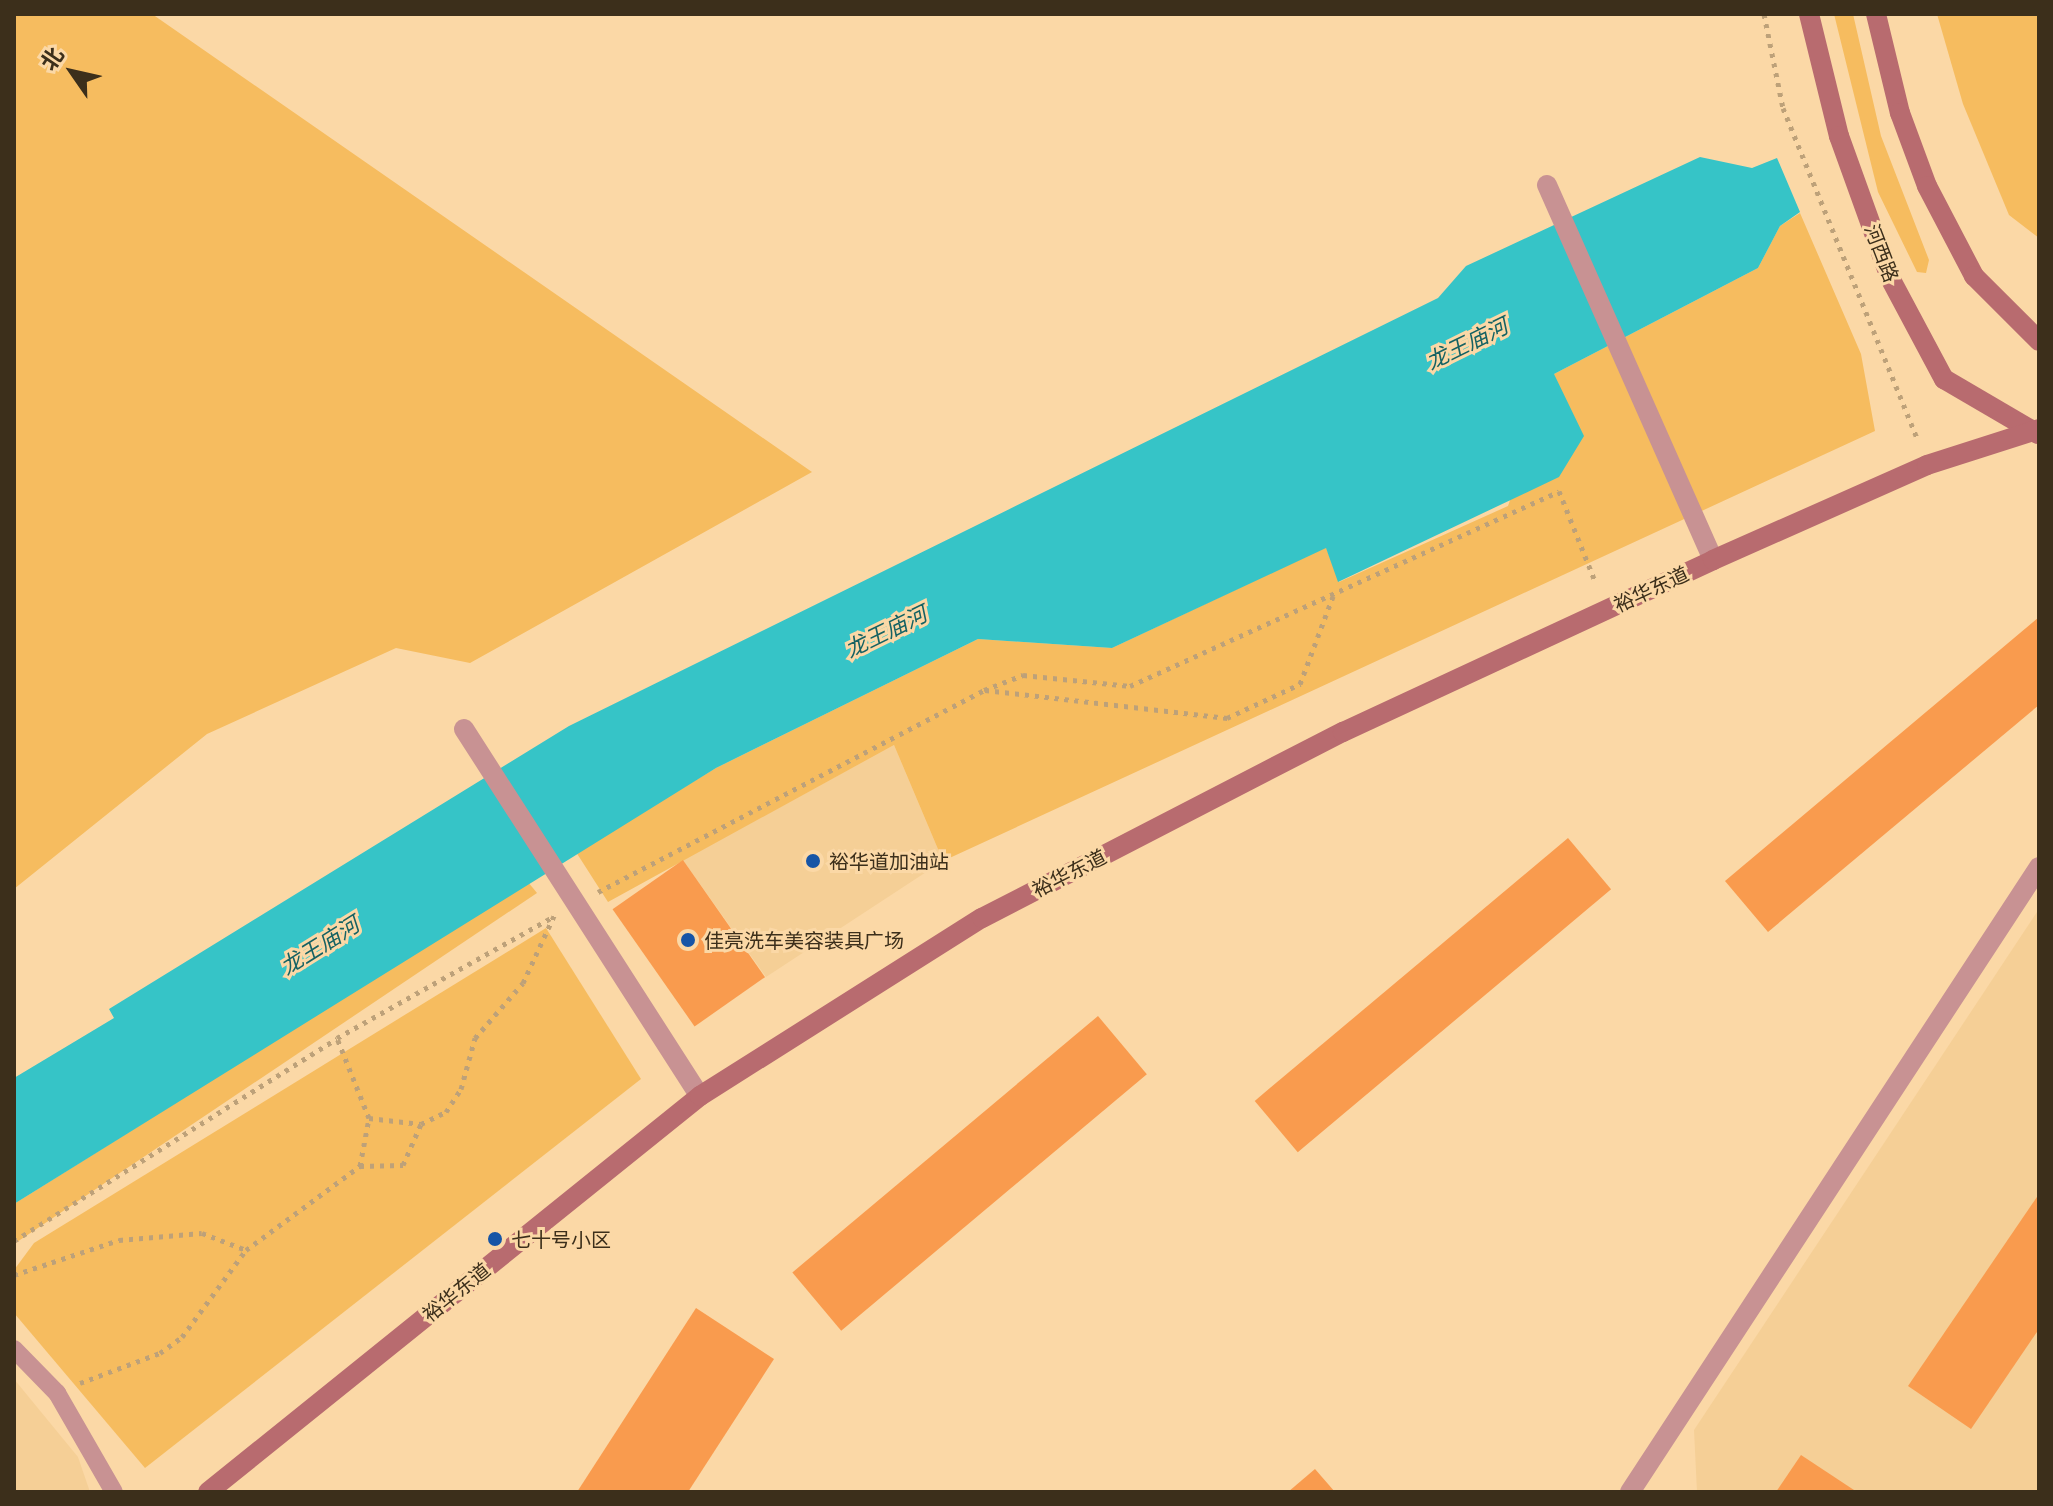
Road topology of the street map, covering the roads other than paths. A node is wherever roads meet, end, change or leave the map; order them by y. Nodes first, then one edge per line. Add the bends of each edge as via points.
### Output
1 (1809, 14) edge
2 (1876, 14) edge
3 (1547, 185) dead end
4 (2031, 336) edge
5 (2037, 432) edge
6 (1713, 560) junction
7 (464, 729) dead end
8 (2039, 867) edge
9 (700, 1096) junction
10 (14, 1349) edge
11 (114, 1492) edge
12 (208, 1492) edge
13 (1630, 1492) edge

1 - 5 street, 河西路 via 1839,136 1890,278 1944,379
2 - 4 street via 1900,113 1927,186 1974,276
3 - 6 street
5 - 6 street, 裕华东道 via 1927,465
6 - 9 street, 裕华东道 via 1343,732 982,918
7 - 9 street
8 - 13 street
9 - 12 street, 裕华东道
10 - 11 lane via 57,1393

